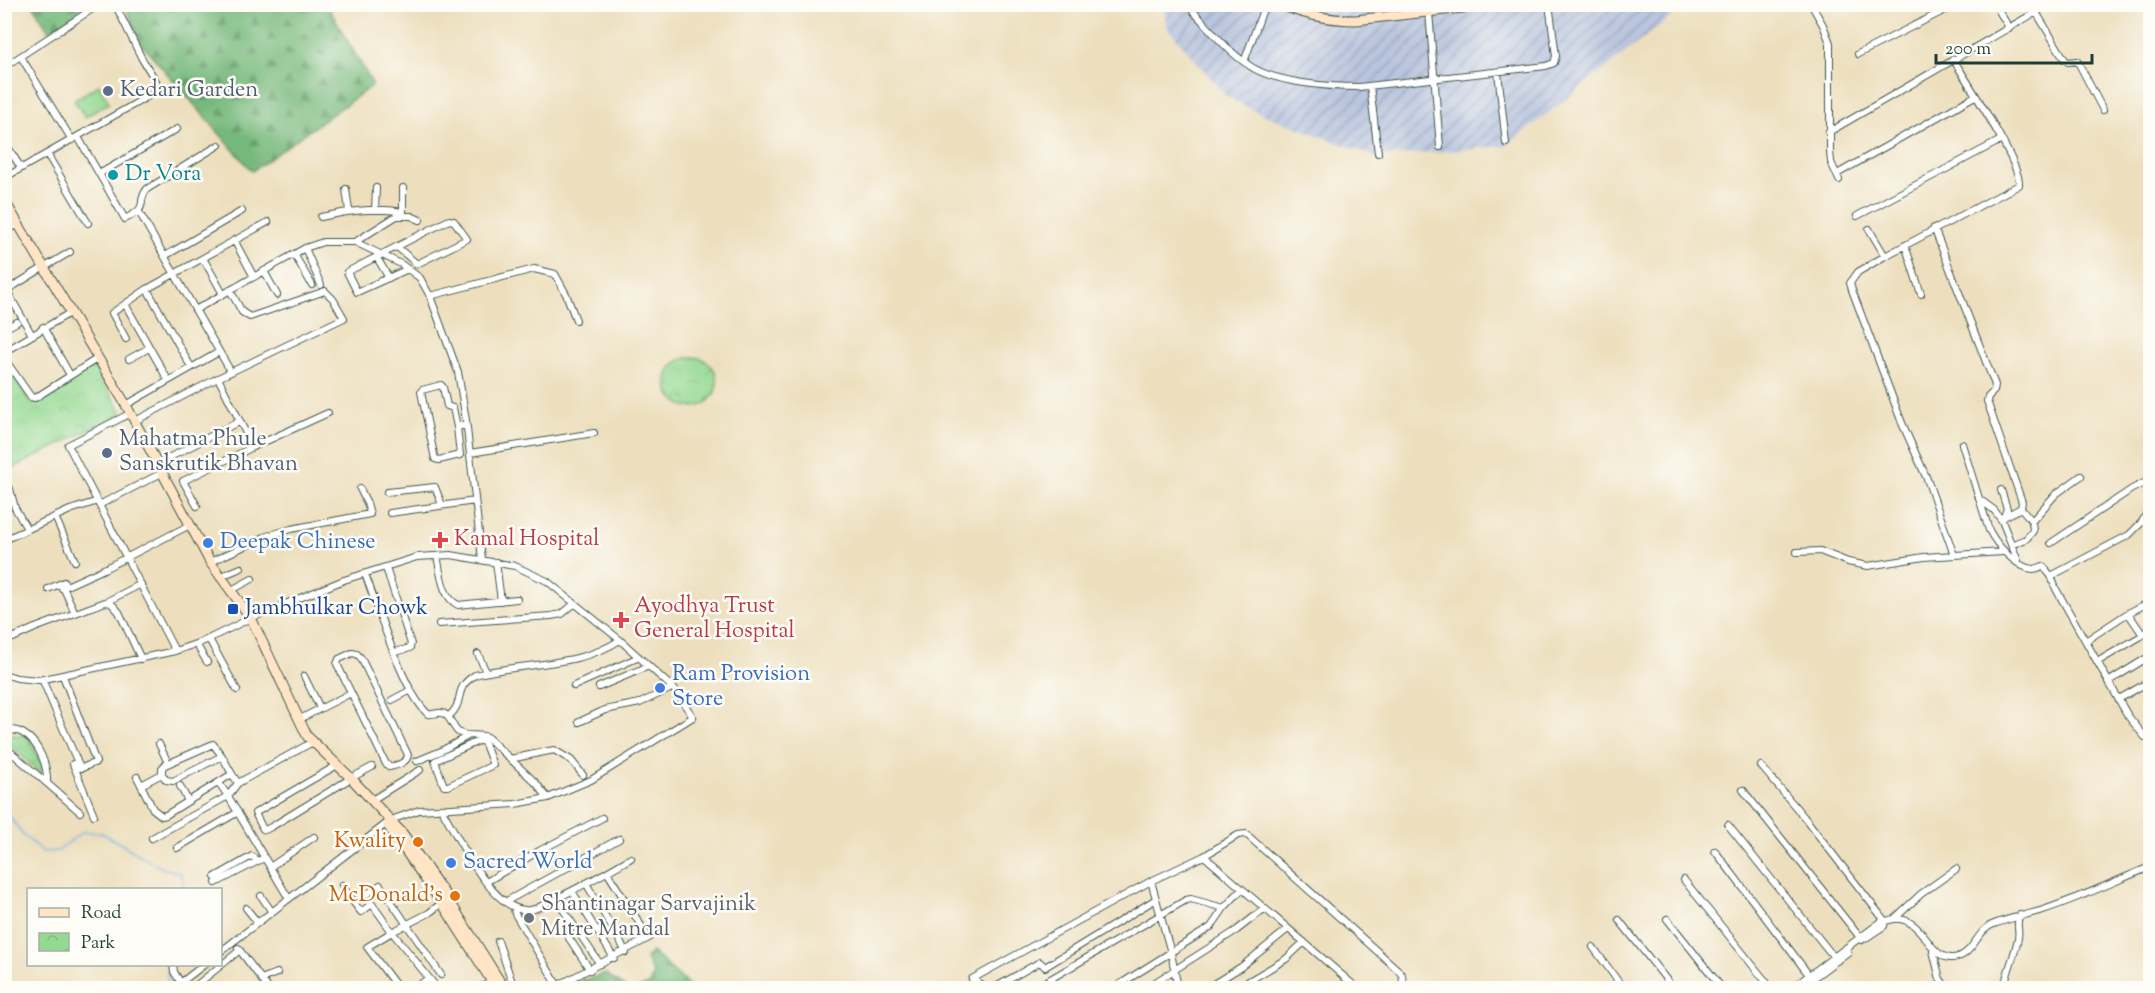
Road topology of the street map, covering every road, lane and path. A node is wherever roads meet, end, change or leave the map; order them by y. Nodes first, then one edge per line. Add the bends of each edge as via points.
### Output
1 (100, 4) edge
2 (115, 4) edge
3 (1265, 4) edge
4 (1279, 4) edge
5 (1498, 4) edge
6 (1549, 4) edge
7 (1810, 4) edge
8 (1957, 4) edge
9 (1995, 4) edge
10 (2050, 4) edge
11 (1192, 11) dead end
12 (1429, 12) junction
13 (2036, 12) junction
14 (2009, 28) junction
15 (1858, 54) dead end
16 (21, 57) junction
17 (1953, 59) junction
18 (1244, 62) junction
19 (4, 66) edge
20 (1498, 72) junction
21 (1435, 80) junction
22 (1370, 86) junction
23 (1975, 96) junction
24 (2103, 110) dead end
25 (177, 129) dead end
26 (1829, 132) junction
27 (75, 139) junction
28 (2001, 140) junction
29 (4, 141) edge
30 (1506, 142) dead end
31 (219, 145) dead end
32 (1440, 147) dead end
33 (1378, 153) dead end
34 (47, 154) junction
35 (21, 168) junction
36 (99, 174) junction
37 (4, 178) edge
38 (376, 188) dead end
39 (403, 188) dead end
40 (346, 189) dead end
41 (4, 200) edge
42 (4, 209) edge
43 (375, 210) junction
44 (242, 211) dead end
45 (349, 211) junction
46 (139, 212) junction
47 (403, 212) junction
48 (396, 216) junction
49 (1857, 216) dead end
50 (321, 217) dead end
51 (420, 219) dead end
52 (268, 222) dead end
53 (88, 223) dead end
54 (15, 226) junction
55 (1934, 228) junction
56 (1869, 229) dead end
57 (4, 231) edge
58 (234, 240) junction
59 (355, 242) junction
60 (1905, 245) junction
61 (397, 247) junction
62 (306, 248) junction
63 (70, 252) dead end
64 (294, 254) junction
65 (165, 256) junction
66 (380, 256) junction
67 (1886, 256) junction
68 (203, 258) junction
69 (43, 268) junction
70 (408, 269) junction
71 (264, 271) junction
72 (176, 274) junction
73 (254, 277) junction
74 (389, 278) junction
75 (312, 285) dead end
76 (321, 285) dead end
77 (147, 289) junction
78 (230, 290) junction
79 (6, 291) edge
80 (223, 294) junction
81 (1921, 294) dead end
82 (277, 295) dead end
83 (430, 296) junction
84 (125, 304) junction
85 (195, 310) junction
86 (68, 314) junction
87 (576, 320) dead end
88 (17, 322) dead end
89 (43, 327) junction
90 (4, 329) edge
91 (32, 335) junction
92 (126, 339) dead end
93 (149, 348) junction
94 (4, 352) edge
95 (219, 352) junction
96 (4, 358) edge
97 (129, 359) dead end
98 (94, 360) junction
99 (191, 367) junction
100 (231, 372) junction
101 (70, 375) junction
102 (218, 378) junction
103 (168, 380) junction
104 (328, 413) dead end
105 (130, 414) junction
106 (240, 422) junction
107 (466, 425) junction
108 (457, 427) junction
109 (594, 433) dead end
110 (1962, 444) dead end
111 (253, 447) junction
112 (470, 453) junction
113 (155, 465) junction
114 (158, 475) junction
115 (2081, 476) dead end
116 (4, 483) edge
117 (2151, 487) edge
118 (360, 489) dead end
119 (2001, 490) dead end
120 (387, 492) dead end
121 (1979, 499) junction
122 (475, 501) junction
123 (99, 503) junction
124 (442, 505) junction
125 (197, 506) dead end
126 (2151, 507) edge
127 (2021, 508) junction
128 (390, 513) dead end
129 (55, 517) junction
130 (2003, 519) junction
131 (2032, 521) junction
132 (186, 527) junction
133 (27, 529) junction
134 (4, 540) edge
135 (2051, 543) dead end
136 (2011, 545) junction
137 (1797, 552) dead end
138 (2003, 552) junction
139 (1954, 555) junction
140 (127, 556) junction
141 (437, 556) junction
142 (482, 559) junction
143 (75, 561) dead end
144 (210, 562) junction
145 (496, 562) junction
146 (2018, 562) junction
147 (241, 568) dead end
148 (386, 568) junction
149 (365, 574) junction
150 (2051, 576) junction
151 (219, 577) junction
152 (252, 579) dead end
153 (141, 584) junction
154 (64, 587) junction
155 (48, 589) dead end
156 (230, 591) junction
157 (517, 599) dead end
158 (501, 601) junction
159 (105, 602) junction
160 (2151, 602) edge
161 (574, 604) junction
162 (75, 613) junction
163 (2128, 613) junction
164 (249, 619) junction
165 (439, 624) dead end
166 (4, 628) edge
167 (2151, 629) edge
168 (2143, 634) junction
169 (13, 638) junction
170 (209, 639) junction
171 (620, 640) junction
172 (2086, 640) junction
173 (4, 642) edge
174 (196, 644) junction
175 (175, 651) junction
176 (395, 652) junction
177 (478, 654) dead end
178 (2151, 656) edge
179 (639, 657) junction
180 (141, 658) junction
181 (207, 662) dead end
182 (2097, 662) junction
183 (649, 666) junction
184 (486, 672) junction
185 (4, 674) edge
186 (63, 676) junction
187 (304, 676) dead end
188 (40, 679) junction
189 (2151, 681) edge
190 (2108, 682) junction
191 (574, 686) dead end
192 (599, 687) dead end
193 (672, 688) junction
194 (237, 690) dead end
195 (411, 690) junction
196 (351, 693) junction
197 (392, 699) dead end
198 (2119, 699) junction
199 (320, 708) junction
200 (448, 717) junction
201 (298, 721) junction
202 (579, 722) dead end
203 (4, 729) edge
204 (468, 736) junction
205 (2151, 738) edge
206 (484, 739) junction
207 (159, 744) dead end
208 (309, 744) junction
209 (4, 746) edge
210 (222, 756) junction
211 (510, 759) junction
212 (417, 761) dead end
213 (168, 763) junction
214 (1761, 766) dead end
215 (334, 767) junction
216 (372, 767) dead end
217 (420, 770) dead end
218 (162, 774) junction
219 (232, 774) junction
220 (584, 775) dead end
221 (137, 777) dead end
222 (350, 779) junction
223 (47, 783) junction
224 (219, 783) junction
225 (237, 783) junction
226 (141, 785) junction
227 (180, 786) dead end
228 (1743, 790) dead end
229 (229, 795) junction
230 (548, 798) junction
231 (372, 800) junction
232 (188, 801) junction
233 (441, 808) junction
234 (80, 812) dead end
235 (238, 812) junction
236 (94, 815) dead end
237 (602, 818) dead end
238 (389, 822) junction
239 (1728, 825) dead end
240 (314, 837) dead end
241 (152, 838) dead end
242 (620, 839) dead end
243 (177, 848) dead end
244 (1715, 851) dead end
245 (1204, 856) junction
246 (631, 858) dead end
247 (261, 860) junction
248 (270, 867) junction
249 (2151, 867) edge
250 (1956, 869) dead end
251 (607, 872) junction
252 (215, 880) dead end
253 (1684, 880) dead end
254 (1151, 881) junction
255 (486, 882) junction
256 (586, 883) junction
257 (342, 885) dead end
258 (1241, 890) junction
259 (572, 891) junction
260 (261, 896) dead end
261 (289, 899) junction
262 (556, 899) junction
263 (1156, 899) junction
264 (445, 901) junction
265 (354, 903) junction
266 (505, 903) junction
267 (246, 908) dead end
268 (514, 908) junction
269 (1224, 908) junction
270 (1264, 909) junction
271 (272, 912) junction
272 (1161, 915) junction
273 (2020, 915) junction
274 (1667, 919) dead end
275 (1894, 919) junction
276 (1619, 920) dead end
277 (1885, 921) junction
278 (258, 923) junction
279 (405, 924) junction
280 (1288, 929) junction
281 (392, 932) junction
282 (567, 935) dead end
283 (1861, 939) junction
284 (498, 941) dead end
285 (234, 942) junction
286 (1304, 942) junction
287 (1930, 944) junction
288 (1593, 947) dead end
289 (240, 950) junction
290 (222, 951) edge
291 (626, 952) junction
292 (1171, 953) junction
293 (614, 958) junction
294 (1835, 959) junction
295 (600, 964) junction
296 (222, 965) edge
297 (174, 966) edge
298 (202, 966) edge
299 (220, 966) edge
300 (590, 970) junction
301 (1173, 971) junction
302 (276, 973) dead end
303 (441, 975) dead end
304 (1811, 977) junction
305 (429, 978) junction
306 (261, 979) junction
307 (495, 983) edge
308 (177, 986) edge
309 (555, 987) edge
310 (193, 988) edge
311 (268, 988) edge
312 (398, 988) edge
313 (415, 988) edge
314 (437, 988) edge
315 (481, 988) edge
316 (504, 988) edge
317 (514, 988) edge
318 (986, 988) edge
319 (994, 988) edge
320 (1035, 988) edge
321 (1114, 988) edge
322 (1146, 988) edge
323 (1178, 988) edge
324 (1207, 988) edge
325 (1237, 988) edge
326 (1357, 988) edge
327 (1404, 988) edge
328 (1623, 988) edge
329 (1673, 988) edge
330 (1722, 988) edge
331 (1771, 988) edge
332 (1792, 988) edge
333 (1800, 988) edge
334 (1947, 988) edge
335 (2004, 988) edge

1 - 16 street
2 - 27 street via 157,88
3 - 18 street
4 - 12 main road via 1337,20
5 - 12 main road
6 - 20 street via 1554,63
7 - 26 street via 1830,43
8 - 15 street
9 - 14 street
10 - 13 street
11 - 18 street
12 - 21 street
13 - 14 street
13 - 24 street via 2065,60 2077,61
14 - 17 street
16 - 19 street
16 - 27 street
17 - 23 street
17 - 26 street
18 - 22 street via 1288,80 1337,87
20 - 21 street
20 - 30 street
21 - 22 street
21 - 32 street
22 - 33 street
23 - 26 street via 1838,177 1831,162
23 - 28 street
25 - 36 street
27 - 34 street
27 - 36 street
28 - 49 street
28 - 55 street via 2018,173 2019,185
29 - 35 street
31 - 46 street via 147,189
34 - 35 street
34 - 53 street
35 - 37 street
36 - 46 street via 125,219
38 - 43 street
39 - 47 street
40 - 45 street
41 - 69 main road
42 - 54 main road
43 - 45 street
43 - 47 street
44 - 65 street
45 - 50 street
46 - 65 street
47 - 48 street
48 - 51 street
48 - 59 street
52 - 58 street
54 - 57 street
54 - 69 main road
55 - 60 street
55 - 127 street via 1995,385 1987,401
56 - 67 street
58 - 68 street
58 - 73 street
59 - 62 street
59 - 66 street
60 - 67 street
60 - 81 street
61 - 61 street via 417,264 467,239 449,220
61 - 66 street
62 - 64 street
62 - 76 street
63 - 69 street
64 - 71 street
64 - 75 street
65 - 72 street
66 - 70 street
66 - 74 street
66 - 74 street via 347,272 357,292
67 - 139 street via 1858,272 1850,283
68 - 72 street
68 - 80 street
69 - 79 street
69 - 86 main road
69 - 105 main road
70 - 74 street
70 - 83 street via 420,278
71 - 73 street
71 - 82 street
72 - 77 street
72 - 85 street
73 - 78 street
77 - 84 street
77 - 99 street
78 - 80 street
78 - 100 street via 242,312 250,317 325,291 344,318
79 - 91 street
80 - 85 street
83 - 87 street via 534,269 555,274
83 - 107 street via 458,372
84 - 92 street via 112,313
84 - 93 street
85 - 95 street
86 - 89 street
86 - 98 main road
88 - 90 street
89 - 91 street
89 - 101 street
91 - 94 street
93 - 97 street
93 - 103 street
95 - 99 street
95 - 100 street
96 - 101 street via 33,398
98 - 101 street
98 - 105 main road
99 - 103 street
100 - 102 street
102 - 105 street
102 - 106 street
103 - 105 street
104 - 111 street
105 - 113 main road
105 - 123 street via 68,445
106 - 111 street
106 - 113 street
107 - 108 street
107 - 112 street
108 - 108 street via 443,387 422,390 435,459 460,455
109 - 112 street
110 - 121 street
111 - 125 street via 183,481
112 - 122 street
113 - 114 main road
113 - 144 main road
114 - 123 street
114 - 132 main road
115 - 131 street via 2056,494
116 - 133 street
117 - 135 street via 2146,482 2132,489
118 - 144 street via 370,514 267,536
119 - 130 street via 2007,508
120 - 124 street via 435,487
121 - 130 street
121 - 138 street via 1989,530
122 - 124 street
122 - 142 street
123 - 129 street
123 - 140 street
124 - 128 street
126 - 150 street via 2128,535
127 - 130 street
127 - 131 street
129 - 133 street
129 - 143 street
130 - 136 street
131 - 136 street via 2031,536
132 - 140 street
132 - 164 main road via 215,578
133 - 134 street
136 - 146 street
137 - 139 street via 1820,551 1868,566
138 - 139 street
138 - 146 street
140 - 153 street
140 - 154 street
141 - 142 street
141 - 148 street via 417,557
141 - 158 street via 445,592 452,602 458,605
142 - 145 street
144 - 151 main road
145 - 158 street
145 - 161 street via 547,581
146 - 150 street via 2034,569 2043,566
147 - 151 street
148 - 149 street
148 - 176 street via 411,644 410,648
149 - 164 street
149 - 176 street
150 - 172 street
151 - 156 main road
152 - 156 street
153 - 159 street
153 - 175 street
154 - 155 street via 64,582
154 - 162 street
156 - 164 main road
157 - 158 street
159 - 162 street
159 - 180 street via 119,612
160 - 163 street
161 - 165 street via 562,614 551,616
161 - 171 street
162 - 169 street
163 - 168 street
163 - 172 street
164 - 170 street
164 - 201 main road
164 - 208 main road via 294,724
166 - 169 street
167 - 168 street
168 - 182 street
169 - 173 street
170 - 174 street
170 - 194 street
171 - 179 street
171 - 184 street via 575,658
172 - 182 street
174 - 175 street
174 - 181 street
175 - 180 street
176 - 195 street
177 - 184 street
178 - 190 street
179 - 183 street
179 - 191 street
180 - 186 street
182 - 190 street
183 - 192 street
183 - 193 street
184 - 200 street via 467,680 460,689 459,705
185 - 188 street
186 - 188 street
186 - 188 street via 96,762 82,768
187 - 199 street
188 - 236 street
189 - 198 street
190 - 198 street
193 - 202 street via 640,703 605,710
193 - 230 street via 693,717 591,780
195 - 197 street
195 - 200 street via 428,714 442,713
196 - 196 street via 337,664 352,653 361,658 408,755 405,761 387,767
196 - 199 street
198 - 205 street via 2135,725 2145,737
199 - 201 street
200 - 204 street via 458,732
201 - 222 main road via 312,742
203 - 223 street via 25,734 32,741 44,760
204 - 206 street via 481,735
204 - 212 street
206 - 206 street via 435,761 444,786 492,766
206 - 211 street
207 - 213 street
208 - 215 main road
208 - 225 street
209 - 223 street
210 - 213 street via 216,746 209,744
210 - 218 street via 173,781
210 - 219 street
211 - 220 street via 554,750 571,760
211 - 230 street
213 - 218 street
214 - 277 street
215 - 222 main road
215 - 222 street via 255,813 263,829
216 - 222 street
217 - 231 street
218 - 226 street
219 - 224 street
219 - 225 street
221 - 226 street
222 - 231 main road
222 - 238 main road
223 - 234 street
224 - 229 street
224 - 232 street
225 - 229 street
226 - 232 street via 153,809 162,816
227 - 232 street
228 - 283 street
229 - 235 street
229 - 241 street
230 - 233 street
231 - 238 main road
233 - 238 street via 419,810
233 - 255 street
235 - 243 street
235 - 247 street
237 - 255 street
238 - 261 street
238 - 264 main road
239 - 294 street
240 - 248 street
242 - 266 street
244 - 304 street
245 - 254 street
245 - 258 street
245 - 327 street via 1246,834 1398,969
246 - 251 street
247 - 248 street
247 - 252 street
248 - 261 street
249 - 273 street
250 - 275 street
251 - 256 street
251 - 291 street via 649,938
253 - 331 street
254 - 263 street
254 - 318 street via 972,979
255 - 266 street
256 - 259 street
256 - 291 street
257 - 265 street
258 - 269 street
258 - 270 street
259 - 262 street
259 - 293 street
260 - 271 street
261 - 271 street
262 - 268 street via 532,910
262 - 295 street
263 - 272 street
263 - 319 street via 1045,967 1040,962
264 - 279 street
264 - 307 main road
265 - 279 street via 380,885
265 - 281 street via 361,912 372,904
266 - 268 street
267 - 278 street
268 - 309 street
269 - 272 street via 1189,899
269 - 292 street via 1210,927
270 - 280 street
270 - 301 street
271 - 278 street
272 - 292 street
272 - 320 street
273 - 287 street via 1991,924 1963,956 1944,957
273 - 335 street via 2018,939
274 - 330 street
275 - 277 street
275 - 287 street via 1908,921
276 - 329 street
277 - 283 street via 1884,926
278 - 285 street
279 - 281 street
279 - 303 street
280 - 286 street
280 - 324 street
281 - 305 street
281 - 312 street via 367,947
282 - 300 street
283 - 294 street
284 - 317 street
285 - 289 street
285 - 290 street
286 - 325 street via 1286,959
286 - 326 street
287 - 334 street via 1940,979
288 - 328 street
289 - 296 street
289 - 306 street
291 - 293 street
292 - 301 street
292 - 321 street
293 - 295 street
294 - 304 street
295 - 300 street
297 - 308 street
298 - 308 street
299 - 310 street
300 - 309 street
301 - 322 street
301 - 323 street
302 - 306 street
304 - 332 street
304 - 333 street
305 - 313 street
305 - 314 street
306 - 311 street
307 - 315 street
307 - 316 main road

